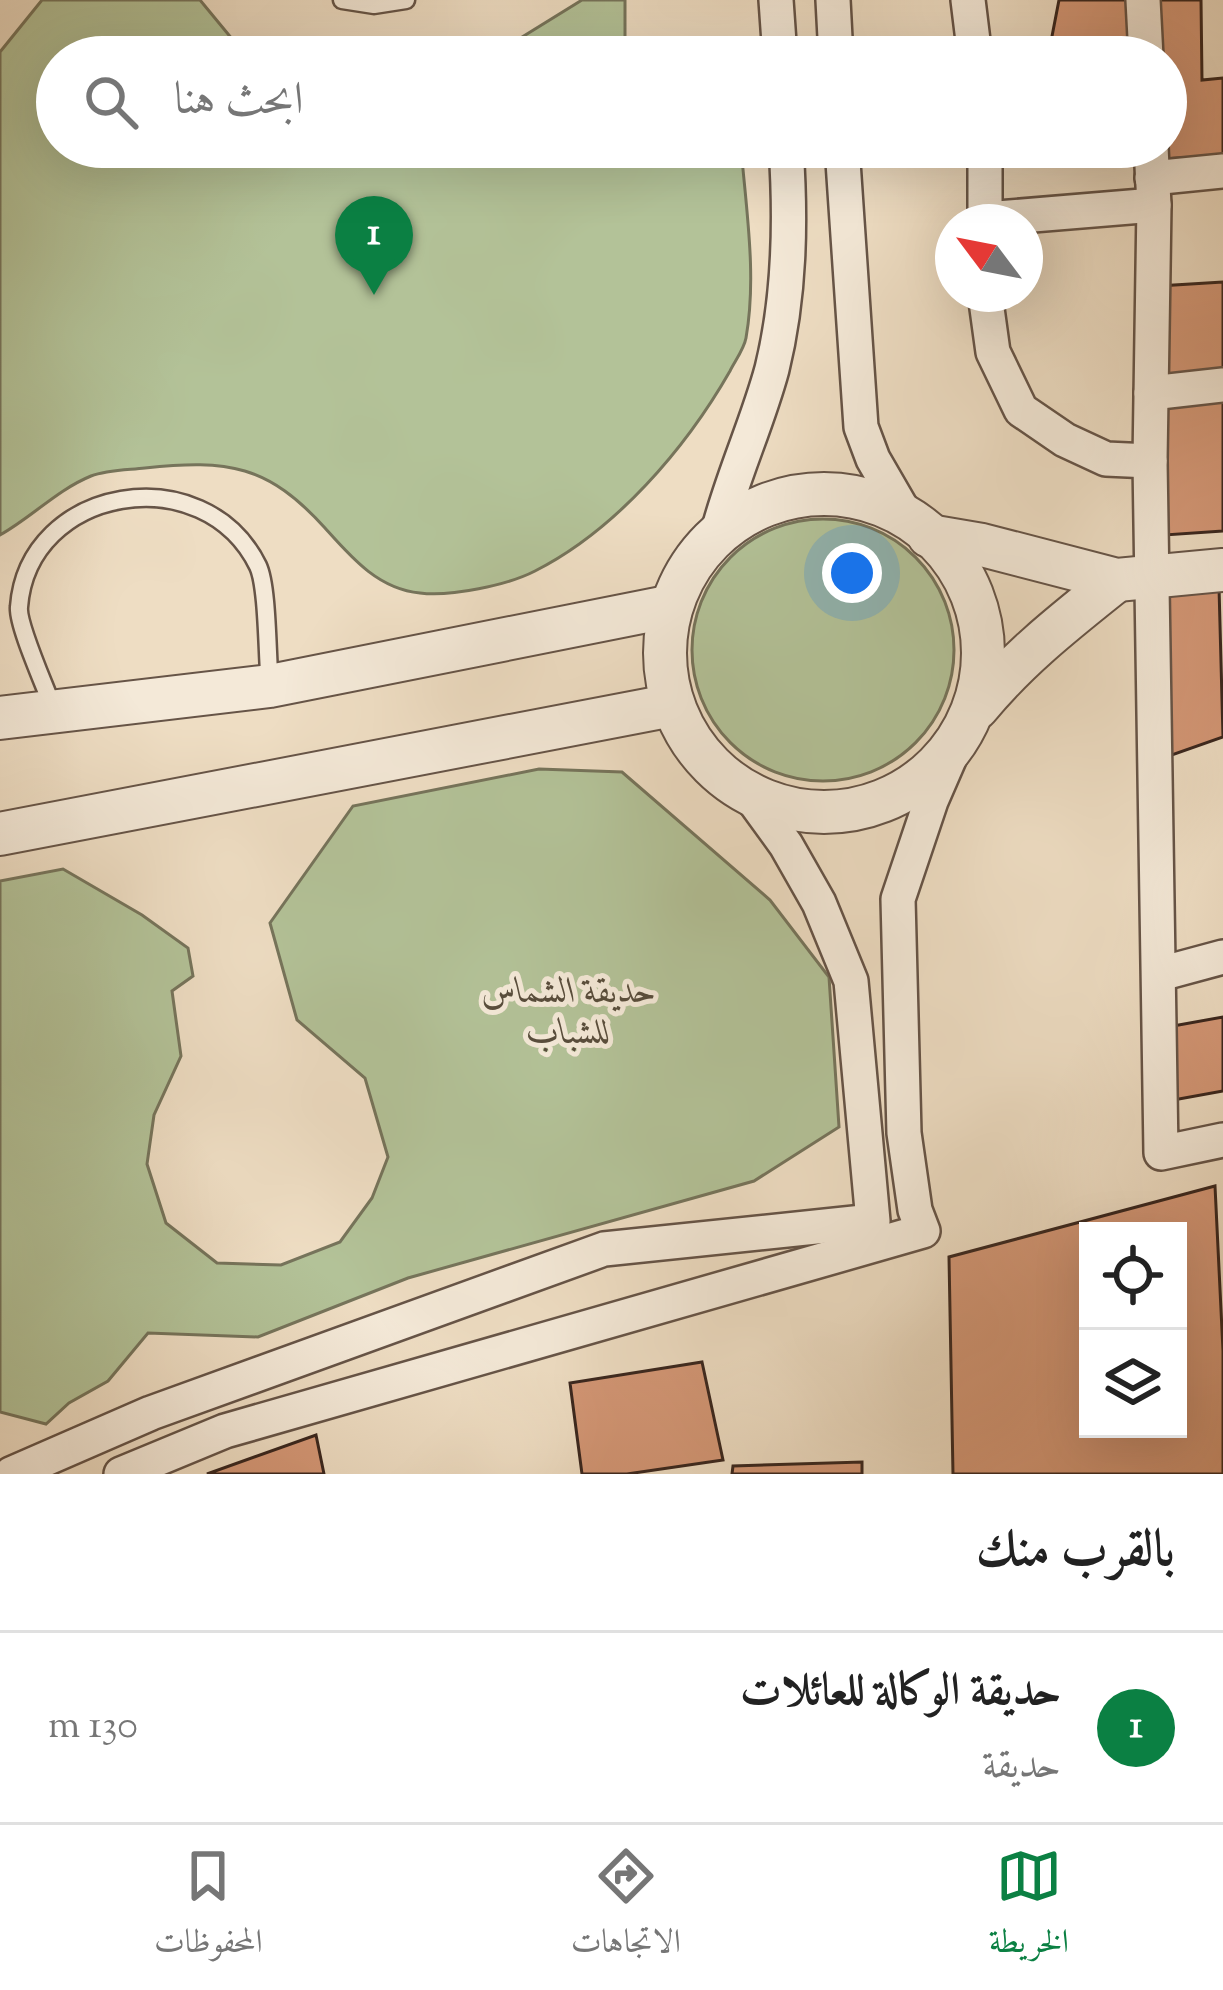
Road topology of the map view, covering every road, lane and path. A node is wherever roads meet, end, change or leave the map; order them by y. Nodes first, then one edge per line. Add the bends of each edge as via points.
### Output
1 (342, 0) edge
2 (406, 0) edge
3 (776, 0) edge
4 (832, 0) edge
5 (968, 0) edge
6 (1143, 0) edge
7 (779, 36) edge
8 (835, 36) edge
9 (972, 36) edge
10 (1145, 36) edge
11 (787, 168) edge
12 (843, 168) edge
13 (985, 168) edge
14 (1223, 171) edge
15 (1152, 177) edge
16 (985, 204) edge
17 (1043, 205) edge
18 (987, 312) edge
19 (1223, 385) edge
20 (1150, 393) junction
21 (1150, 461) junction
22 (917, 526) junction
23 (717, 536) junction
24 (1223, 570) edge
25 (1135, 578) junction
26 (668, 607) junction
27 (270, 686) junction
28 (673, 705) junction
29 (54, 712) junction
30 (0, 718) edge
31 (963, 729) junction
32 (749, 794) junction
33 (0, 834) edge
34 (1223, 957) edge
35 (1160, 974) junction
36 (1223, 1140) edge
37 (10, 1474) edge
38 (121, 1474) edge

1 - 2 lane
3 - 7 street
4 - 8 street
5 - 9 street
6 - 10 street
11 - 23 street via 784,302 771,371
12 - 22 street via 861,427
13 - 16 street
14 - 15 street
15 - 17 street
15 - 20 street
18 - 21 street via 993,352 1021,410 1106,459
19 - 20 street
20 - 21 street
21 - 25 street
22 - 23 street via 877,502 822,494 754,510
22 - 25 street
22 - 31 street via 963,575 980,630 982,672
23 - 26 street
24 - 25 street
25 - 31 street via 1050,633
25 - 35 street
26 - 27 street
26 - 28 street
27 - 29 street
27 - 29 lane via 260,570 238,536 168,498 128,497 89,509 54,534 29,569 18,610
28 - 32 street via 722,776
28 - 33 street
29 - 30 street
31 - 32 street via 913,785 863,808 796,811
31 - 38 street via 898,898 904,1132 923,1231 225,1431
32 - 37 street via 819,903 851,981 873,1220 604,1249 151,1413
34 - 35 street
35 - 36 street via 1161,1153

